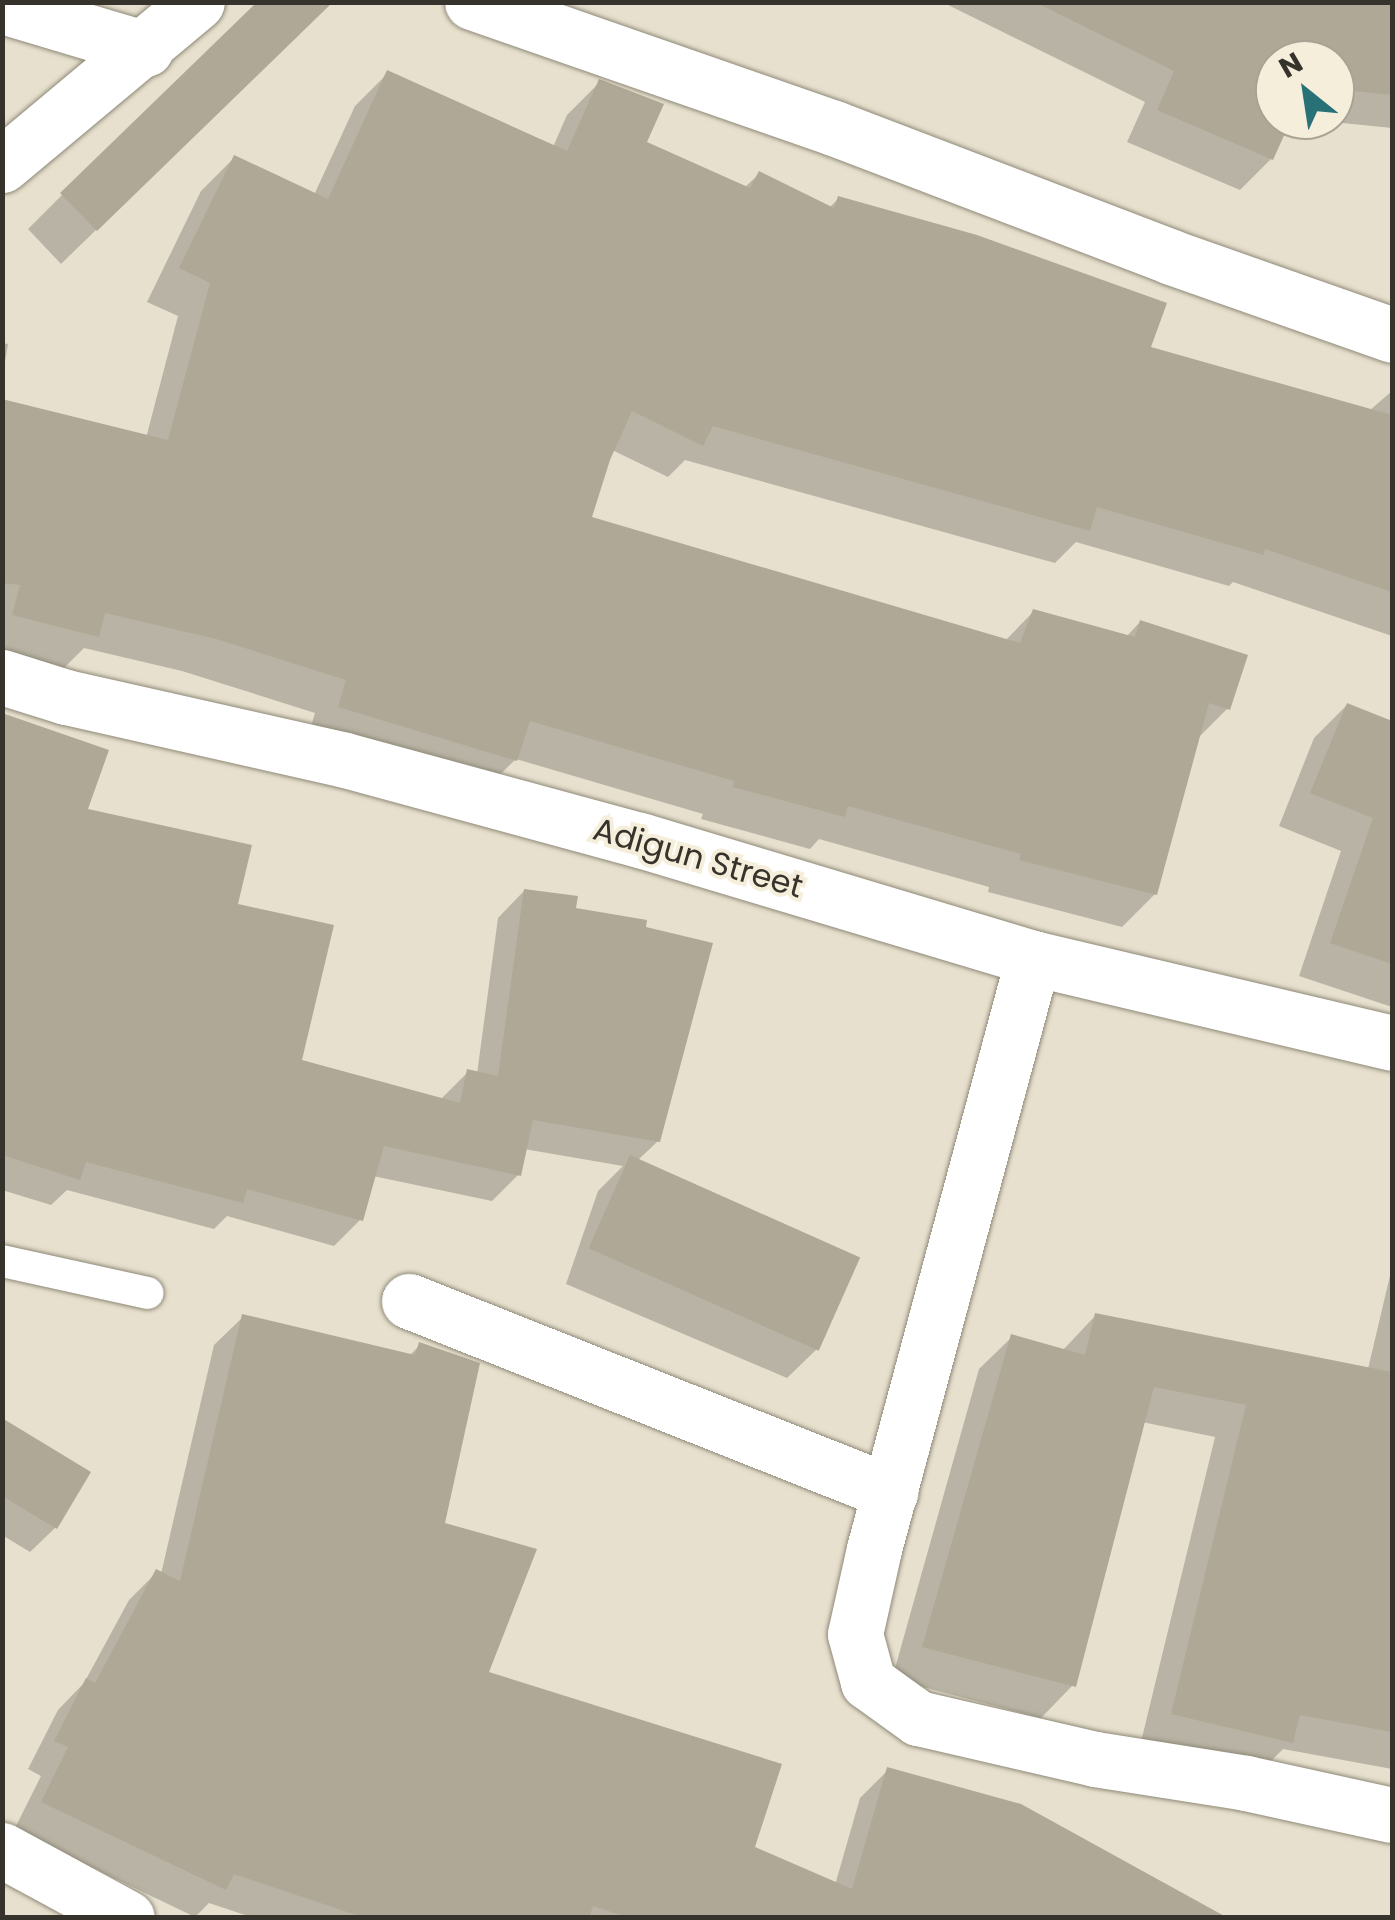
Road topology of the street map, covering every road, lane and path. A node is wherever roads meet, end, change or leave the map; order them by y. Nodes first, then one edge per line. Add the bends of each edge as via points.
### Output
1 (196, 2) edge
2 (472, 2) edge
3 (2, 6) edge
4 (146, 49) junction
5 (2, 165) edge
6 (1392, 335) edge
7 (2, 677) edge
8 (1033, 958) junction
9 (1392, 1042) edge
10 (2, 1261) edge
11 (148, 1293) dead end
12 (408, 1301) dead end
13 (890, 1492) junction
14 (1392, 1815) edge
15 (2, 1850) edge
16 (126, 1918) edge

1 - 4 street
2 - 6 street
3 - 4 street
4 - 5 street
7 - 8 street, Adigun Street via 640,840
8 - 9 street, Adigun Street
8 - 13 street
10 - 11 lane
12 - 13 street
13 - 14 street via 856,1634 868,1682 918,1718
15 - 16 street

